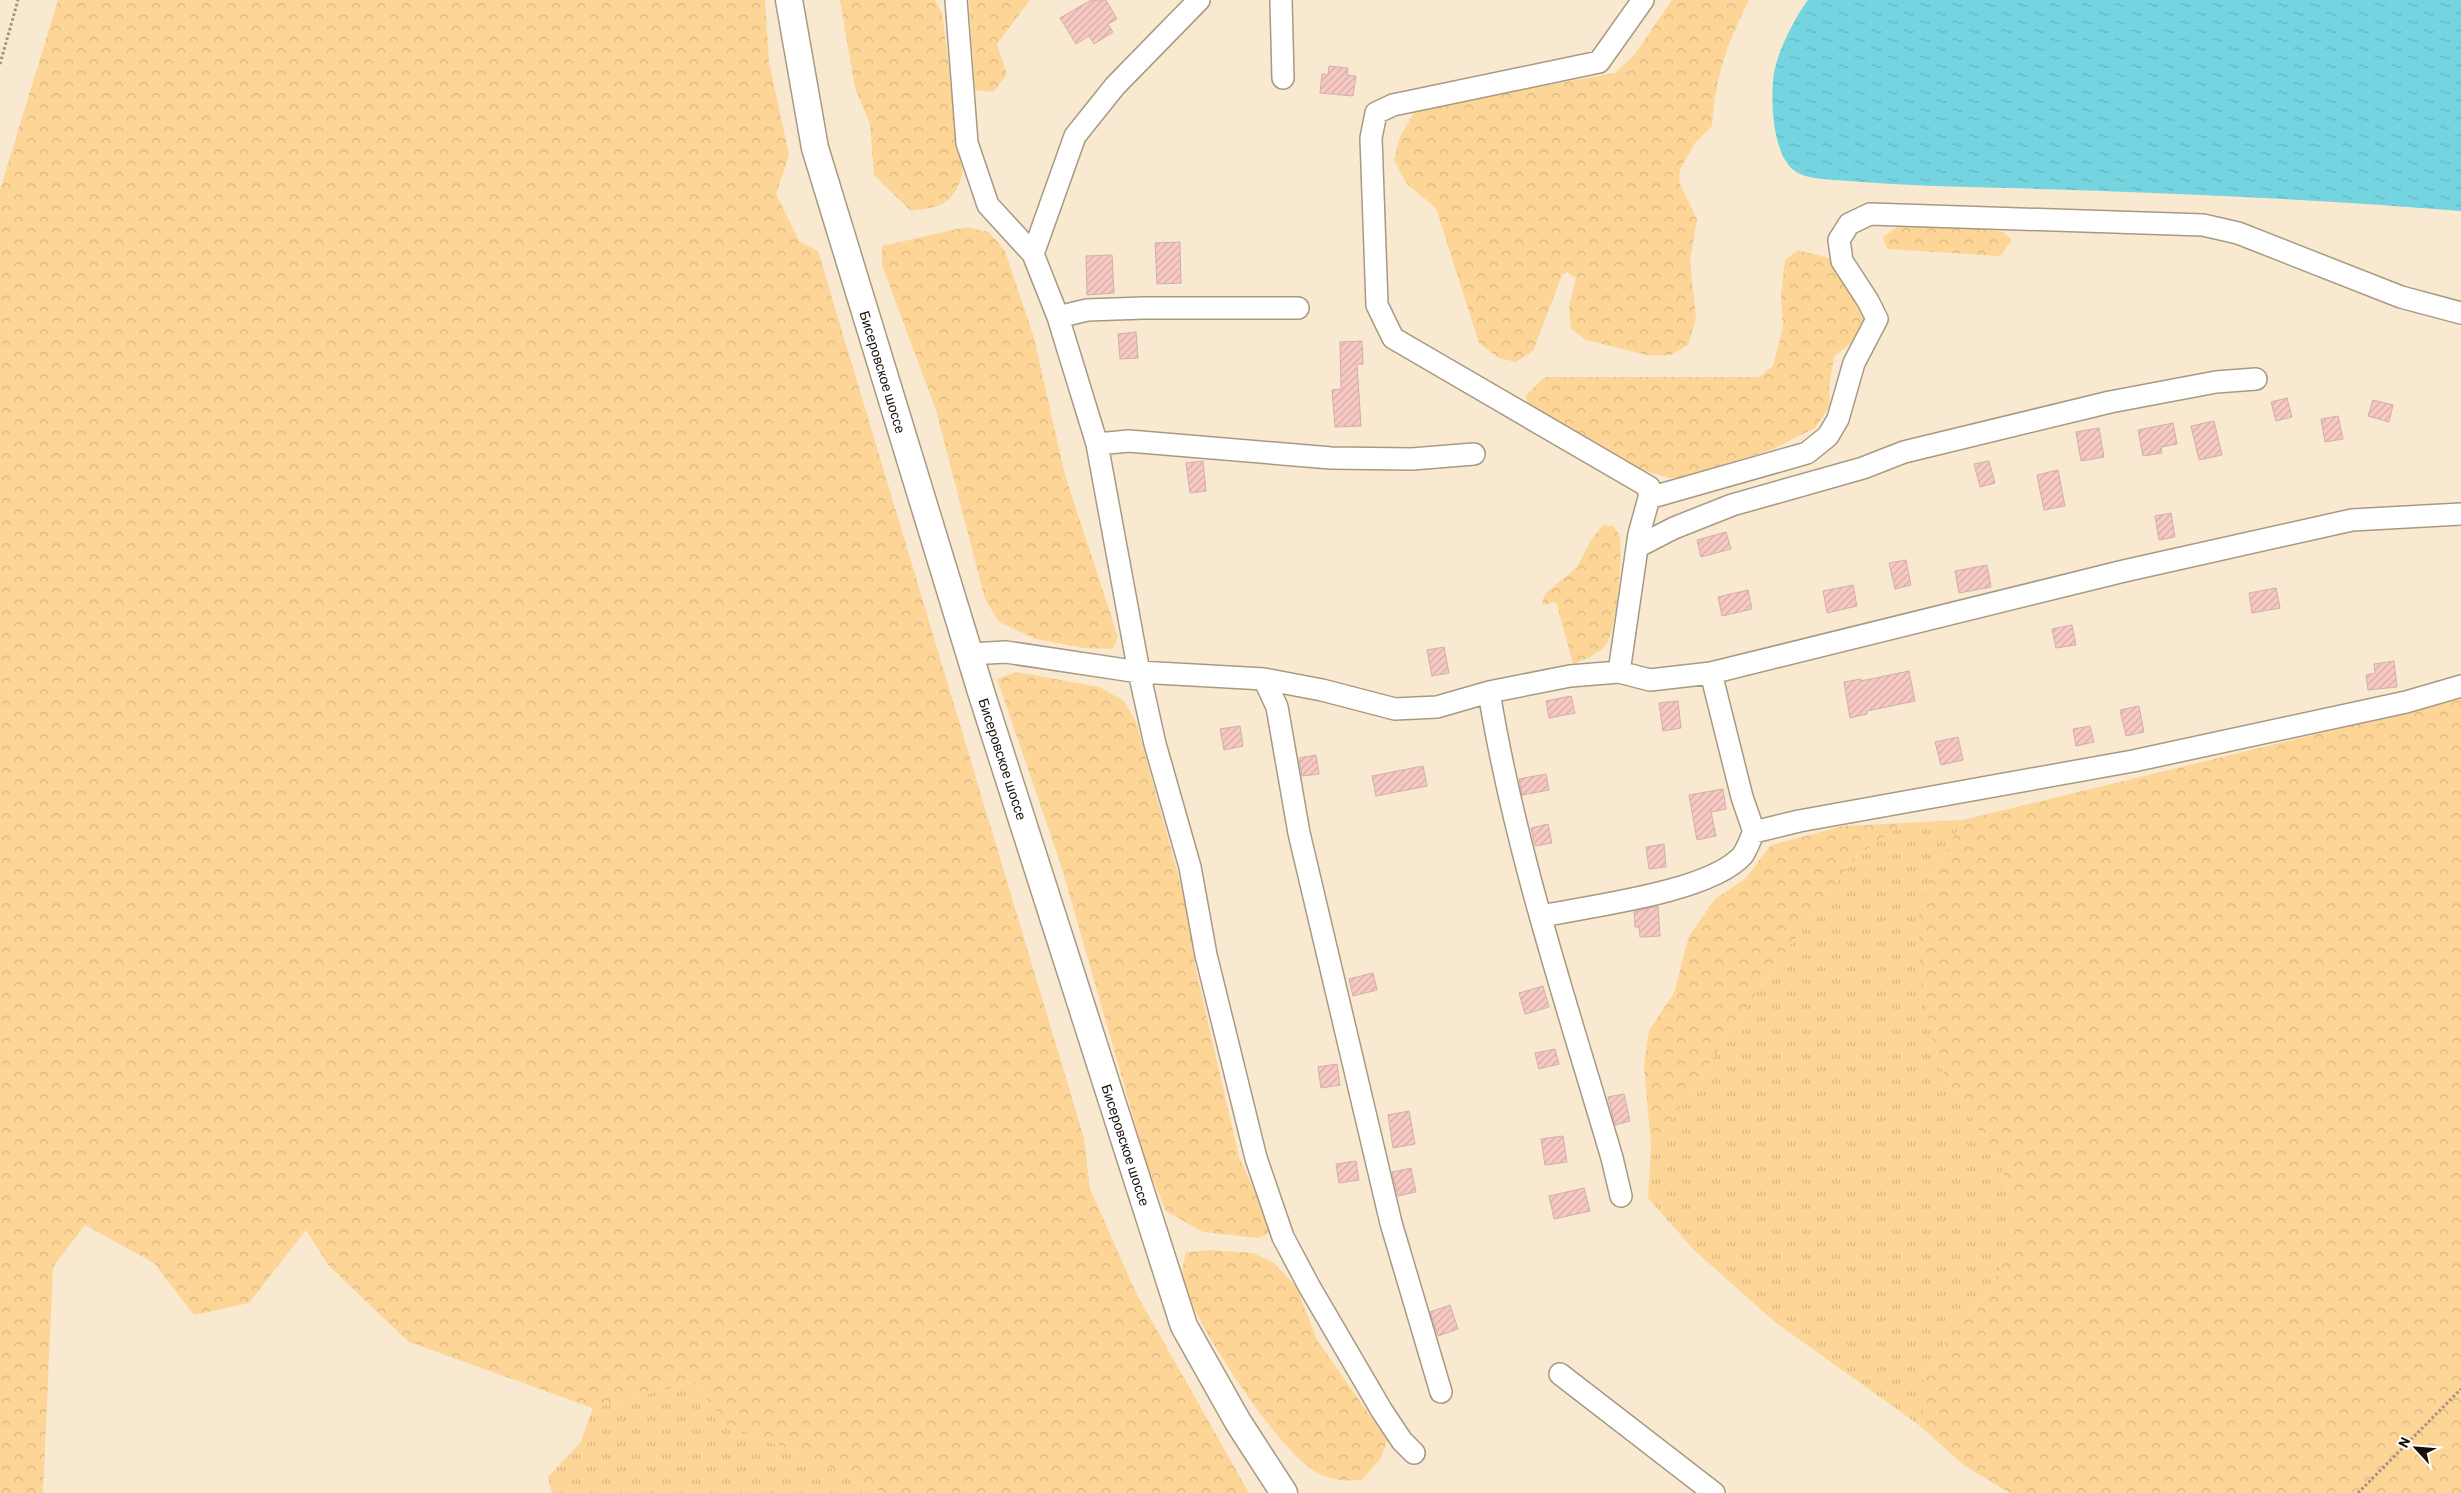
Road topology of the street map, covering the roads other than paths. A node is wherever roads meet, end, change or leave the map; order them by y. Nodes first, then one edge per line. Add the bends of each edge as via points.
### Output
1 (789, 0) edge
2 (956, 0) edge
3 (1199, 0) edge
4 (1281, 0) edge
5 (1643, 0) edge
6 (1283, 78) dead end
7 (1034, 254) junction
8 (1298, 308) dead end
9 (2461, 313) edge
10 (1058, 317) junction
11 (2256, 379) dead end
12 (1097, 444) junction
13 (1474, 454) dead end
14 (1649, 498) junction
15 (2461, 514) edge
16 (1637, 547) junction
17 (970, 654) junction
18 (1139, 672) junction
19 (1620, 672) junction
20 (1711, 673) junction
21 (1264, 679) junction
22 (2461, 686) edge
23 (1489, 692) junction
24 (1754, 832) junction
25 (1542, 916) junction
26 (1620, 1196) dead end
27 (1560, 1374) dead end
28 (1441, 1392) dead end
29 (1414, 1453) dead end
30 (1284, 1493) edge
31 (1714, 1493) edge

1 - 17 main road, Бисеровское шоссе via 815,148
2 - 7 street via 967,144 988,204
3 - 7 street via 1115,86 1075,136
4 - 6 street
5 - 14 street via 1599,62 1393,105 1376,113 1371,138 1377,305 1393,338 1649,487
7 - 10 street
8 - 10 street via 1087,310
9 - 14 street via 2401,297 2238,233 2203,225 1870,214 1849,224 1839,240 1842,261 1876,319 1854,363 1844,403 1828,436 1806,453
10 - 12 street
11 - 16 street via 2216,382 2110,402 1904,452 1863,468 1732,505
12 - 13 street via 1128,441 1331,458 1412,459
12 - 18 street
14 - 16 street
15 - 20 street via 2343,522 2124,571
16 - 19 street
17 - 18 street via 1006,652
17 - 30 main road, Бисеровское шоссе via 1184,1326 1238,1422
18 - 21 street
18 - 29 street via 1155,744 1190,867 1206,955 1256,1158 1284,1237 1326,1317 1382,1411
19 - 20 street via 1650,680
19 - 23 street via 1570,676
20 - 24 street
21 - 23 street via 1395,709 1437,707
21 - 28 street via 1277,708 1299,833 1391,1223
22 - 24 street via 2406,702 2133,761 1799,821
23 - 25 street via 1521,842
24 - 25 street via 1743,855 1723,871 1674,890
25 - 26 street
27 - 31 street

